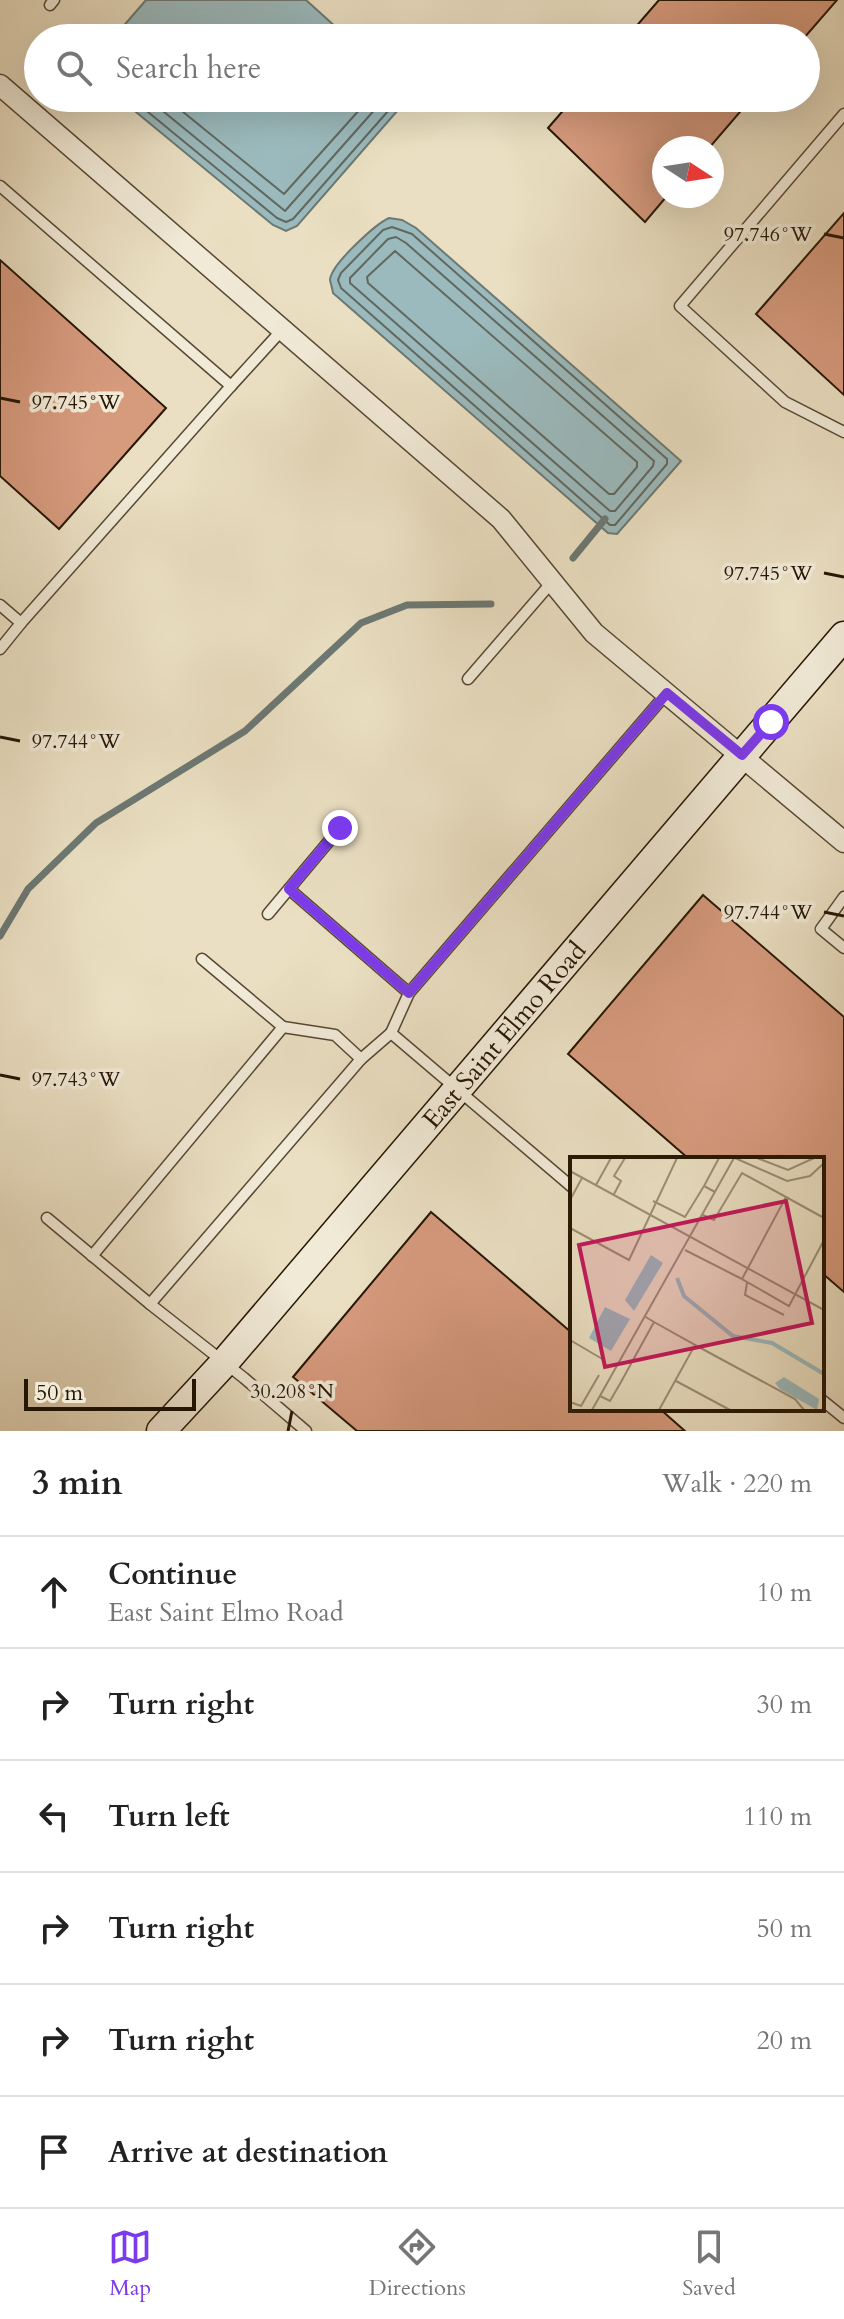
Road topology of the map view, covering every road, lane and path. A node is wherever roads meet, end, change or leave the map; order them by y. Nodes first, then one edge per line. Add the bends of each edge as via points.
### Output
1 (0, 85) edge
2 (24, 106) edge
3 (31, 112) edge
4 (844, 114) edge
5 (0, 186) edge
6 (282, 330) junction
7 (231, 386) junction
8 (844, 432) edge
9 (552, 582) junction
10 (0, 605) edge
11 (21, 623) junction
12 (844, 636) edge
13 (0, 649) edge
14 (468, 679) dead end
15 (667, 693) junction
16 (742, 755) junction
17 (340, 828) dead end
18 (844, 842) edge
19 (289, 889) junction
20 (844, 897) edge
21 (268, 914) dead end
22 (844, 948) edge
23 (202, 959) dead end
24 (409, 993) junction
25 (283, 1027) junction
26 (391, 1033) junction
27 (361, 1059) junction
28 (457, 1089) junction
29 (570, 1185) edge
30 (47, 1218) dead end
31 (92, 1256) junction
32 (150, 1304) junction
33 (224, 1363) junction
34 (824, 1402) edge
35 (844, 1418) edge
36 (161, 1431) edge
37 (306, 1431) edge

1 - 2 street
3 - 6 street
4 - 8 lane via 680,306 785,402
5 - 7 lane
6 - 7 lane
6 - 9 street via 501,519
7 - 11 lane
9 - 14 lane
9 - 15 street via 594,633
10 - 11 lane
11 - 13 lane
12 - 16 street, East Saint Elmo Road
15 - 16 street
15 - 24 lane
16 - 18 street
16 - 28 street, East Saint Elmo Road
17 - 19 lane
19 - 21 lane
19 - 24 lane
20 - 22 lane via 821,929
23 - 25 lane
24 - 26 lane
25 - 27 lane via 335,1035
25 - 31 lane
26 - 27 lane
26 - 28 lane
27 - 32 lane
28 - 29 lane
28 - 33 street, East Saint Elmo Road
30 - 31 lane
31 - 32 lane
32 - 33 lane
33 - 36 street, East Saint Elmo Road
33 - 37 lane
34 - 35 lane

